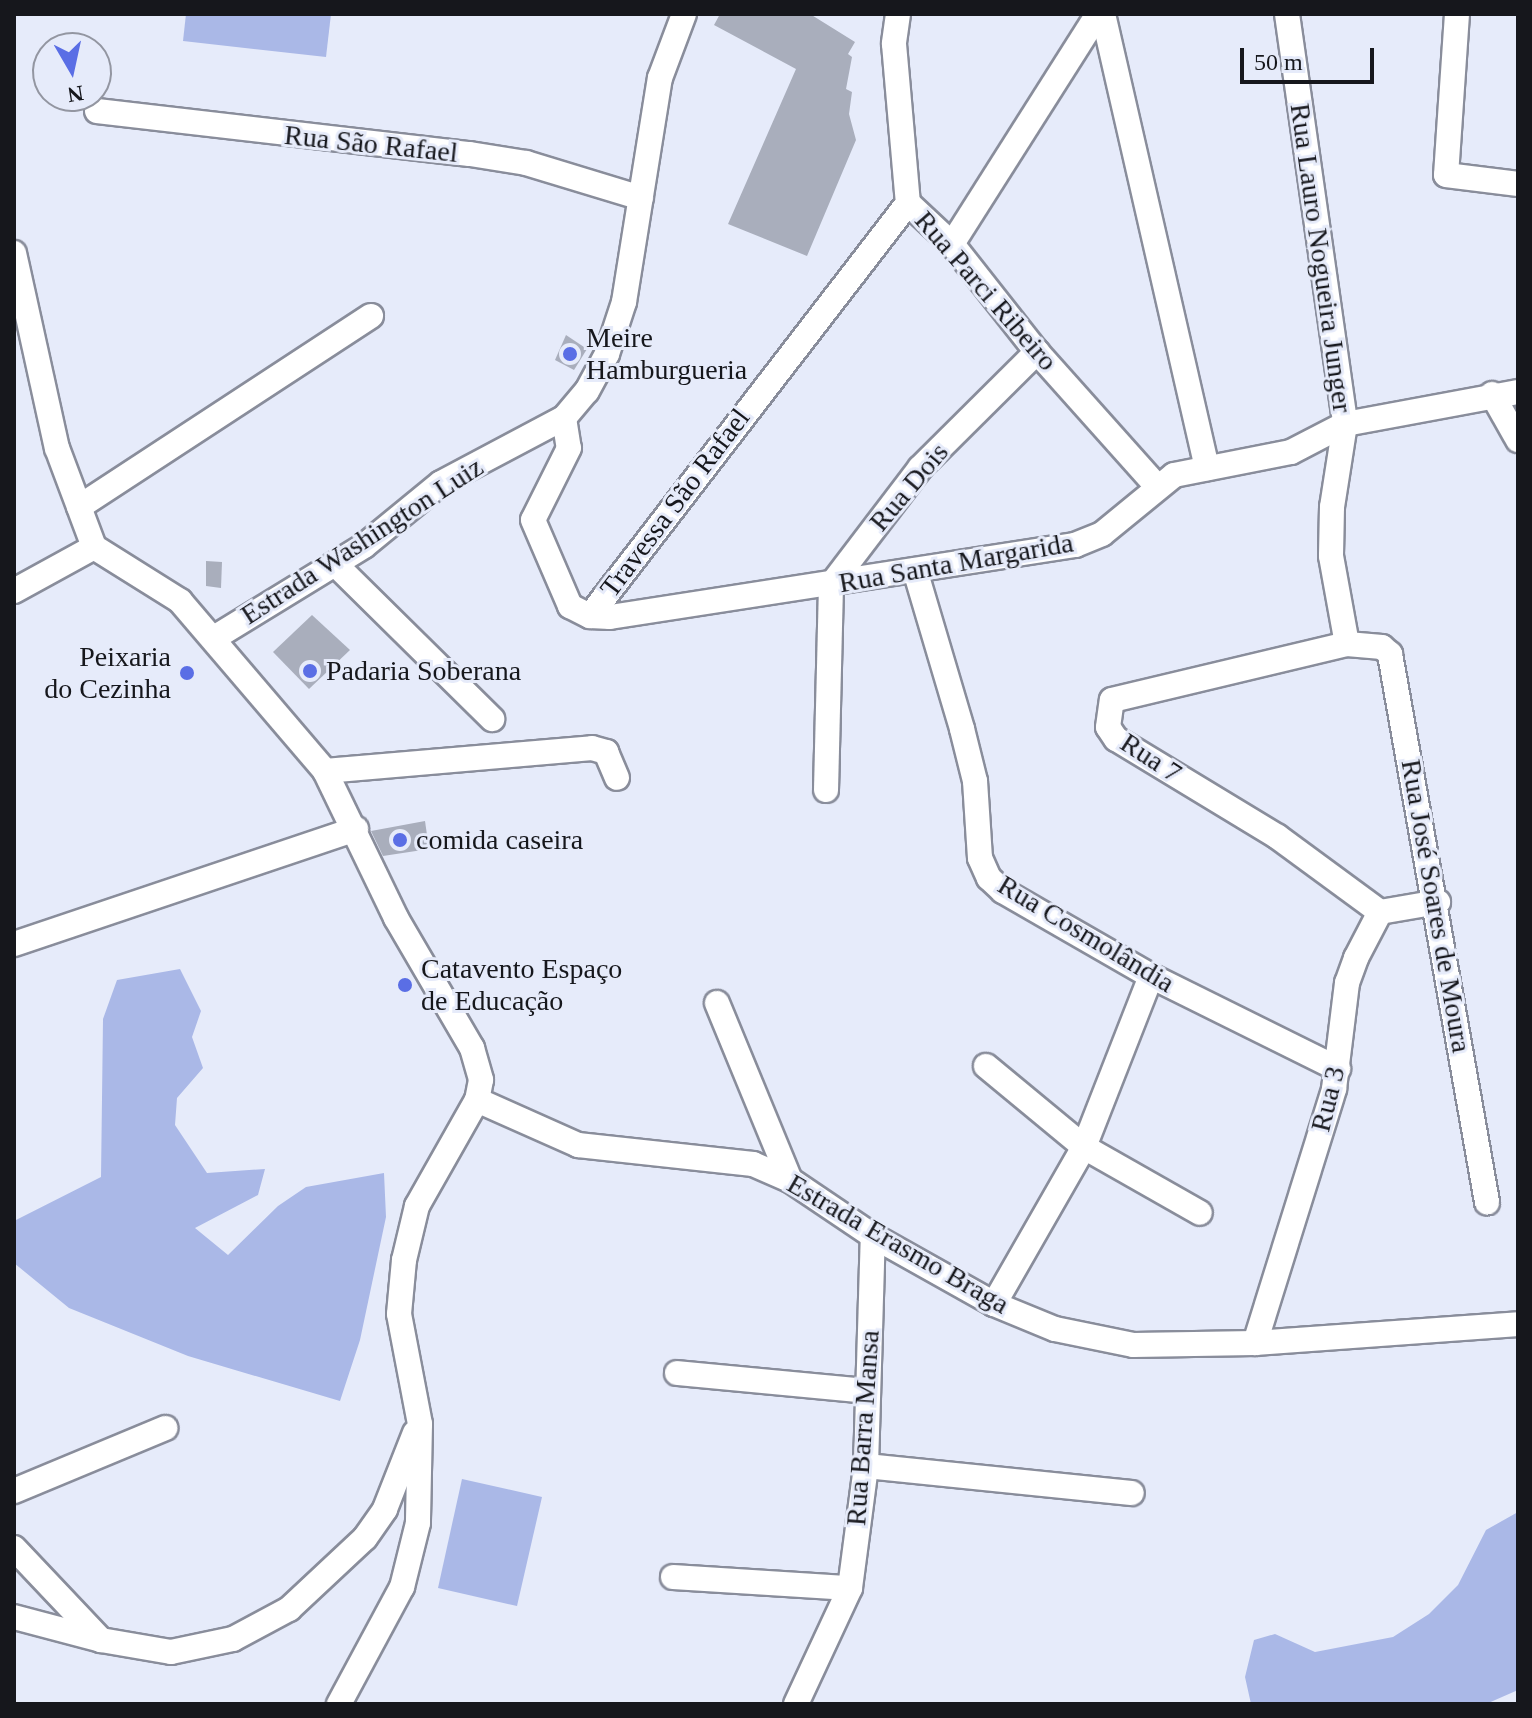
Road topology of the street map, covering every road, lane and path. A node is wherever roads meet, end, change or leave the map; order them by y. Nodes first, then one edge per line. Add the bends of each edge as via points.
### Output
1 (898, 14) edge
2 (1100, 14) edge
3 (1287, 14) edge
4 (1457, 14) edge
5 (682, 16) edge
6 (106, 112) edge
7 (1518, 184) edge
8 (641, 198) junction
9 (908, 203) junction
10 (952, 244) junction
11 (14, 253) edge
12 (371, 316) dead end
13 (1037, 352) junction
14 (1518, 392) edge
15 (1492, 394) junction
16 (564, 418) junction
17 (1345, 424) junction
18 (1518, 440) edge
19 (1207, 468) junction
20 (1157, 486) junction
21 (79, 507) junction
22 (94, 547) junction
23 (335, 564) junction
24 (14, 567) edge
25 (49, 569) junction
26 (915, 570) junction
27 (831, 585) junction
28 (14, 591) edge
29 (590, 616) junction
30 (214, 638) junction
31 (1347, 644) junction
32 (492, 719) dead end
33 (325, 771) junction
34 (617, 778) dead end
35 (826, 790) dead end
36 (356, 829) junction
37 (1438, 902) junction
38 (1380, 912) junction
39 (14, 944) edge
40 (1151, 976) junction
41 (717, 1003) dead end
42 (986, 1066) dead end
43 (1338, 1069) junction
44 (477, 1100) junction
45 (1084, 1147) junction
46 (790, 1180) junction
47 (1487, 1202) dead end
48 (1200, 1213) dead end
49 (873, 1236) junction
50 (994, 1304) junction
51 (1518, 1324) edge
52 (1255, 1343) junction
53 (677, 1373) dead end
54 (867, 1391) junction
55 (420, 1424) junction
56 (165, 1428) dead end
57 (866, 1466) junction
58 (14, 1491) edge
59 (1132, 1493) dead end
60 (14, 1548) edge
61 (673, 1577) dead end
62 (850, 1588) junction
63 (14, 1617) edge
64 (101, 1640) junction
65 (339, 1704) edge
66 (796, 1704) edge

1 - 9 street, Rua Parci Ribeiro via 894,44
2 - 10 street
2 - 19 street
3 - 17 street, Rua Lauro Nogueira Junger
4 - 7 street via 1449,178
5 - 8 street, Estrada Washington Luiz via 660,78
6 - 8 street, Rua São Rafael via 470,154 526,163
8 - 16 street, Estrada Washington Luiz via 624,302 607,354 587,391
9 - 10 street, Rua Parci Ribeiro
9 - 29 street, Travessa São Rafael
10 - 13 street, Rua Parci Ribeiro
11 - 21 street via 57,448
12 - 21 street
13 - 20 street, Rua Parci Ribeiro
13 - 27 street, Rua Dois via 920,468
14 - 15 street, Rua Santa Margarida
15 - 17 street, Rua Santa Margarida
15 - 18 street
16 - 23 street, Estrada Washington Luiz via 441,483
16 - 29 street via 569,448 533,520 570,606
17 - 19 street, Rua Santa Margarida via 1291,452
17 - 31 street, Rua Lauro Nogueira Junger via 1332,507 1331,556
19 - 20 street, Rua Santa Margarida via 1174,475
20 - 26 street, Rua Santa Margarida via 1102,534 1075,545
21 - 22 street
22 - 25 street
22 - 30 street via 158,583
23 - 30 street, Estrada Washington Luiz
23 - 32 street
24 - 25 street
25 - 28 street
26 - 27 street, Rua Santa Margarida
26 - 40 street, Rua Cosmolândia via 969,755 980,858 989,878
27 - 29 street, Rua Santa Margarida
27 - 35 street
30 - 33 street
31 - 37 street, Rua José Soares de Moura via 1382,647 1394,667
31 - 38 street, Rua 7 via 1112,700 1108,727 1116,739 1278,837
33 - 34 street via 592,748 606,752
33 - 36 street
36 - 39 street
36 - 44 street via 396,918 472,1048 481,1080
37 - 38 street
37 - 47 street, Rua José Soares de Moura
38 - 43 street, Rua 3 via 1347,983
40 - 43 street, Rua Cosmolândia
40 - 45 street
41 - 46 street
42 - 45 street
43 - 52 street, Rua 3
44 - 46 street, Estrada Erasmo Braga via 578,1145 718,1157
44 - 55 street via 417,1206 404,1260 399,1314
45 - 48 street
45 - 50 street
46 - 49 street, Estrada Erasmo Braga
49 - 50 street, Estrada Erasmo Braga
49 - 54 street, Rua Barra Mansa
50 - 52 street, Estrada Erasmo Braga via 1055,1329 1133,1345
51 - 52 street, Estrada Erasmo Braga
53 - 54 street
54 - 57 street, Rua Barra Mansa
55 - 64 street via 385,1509 365,1538 289,1609 233,1639 171,1652
55 - 65 street via 418,1523 402,1587
56 - 58 street
57 - 59 street
57 - 62 street, Rua Barra Mansa
60 - 64 street
61 - 62 street
62 - 66 street, Rua Barra Mansa
63 - 64 street

